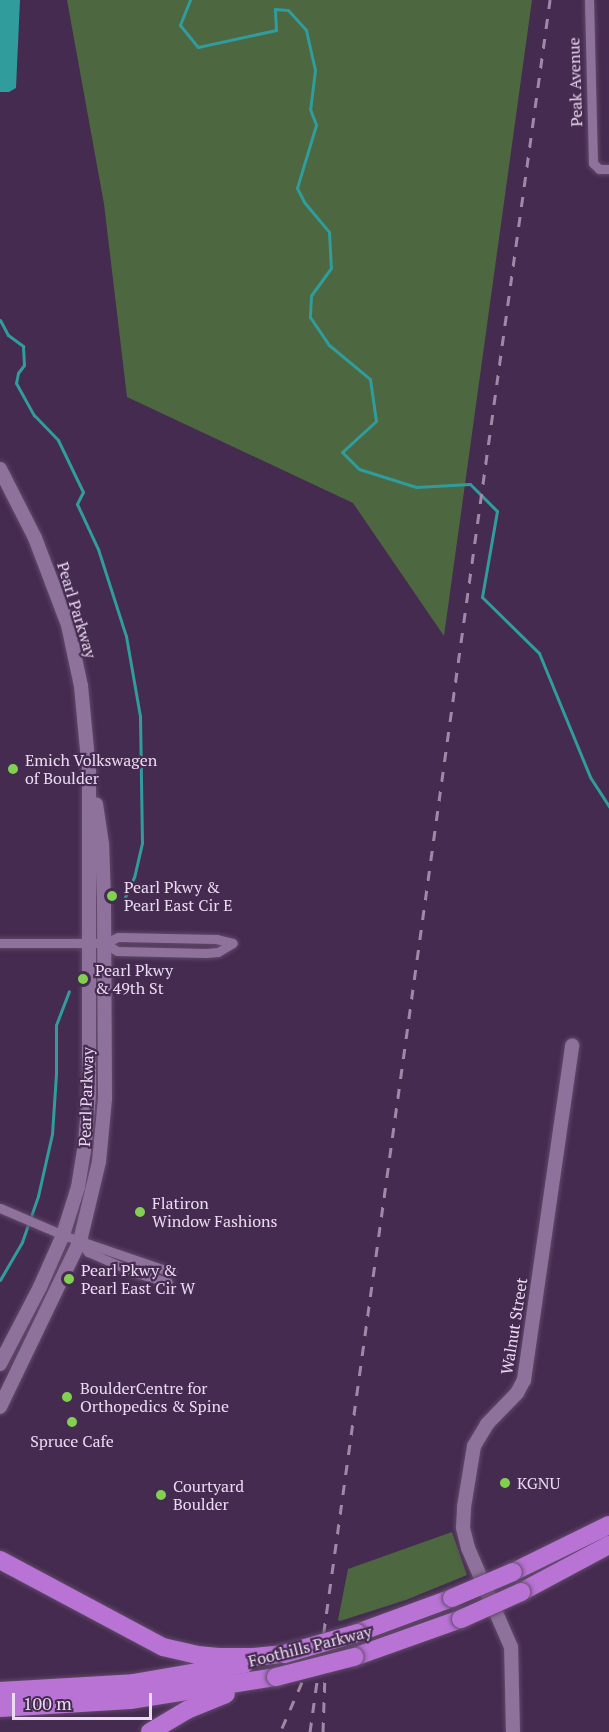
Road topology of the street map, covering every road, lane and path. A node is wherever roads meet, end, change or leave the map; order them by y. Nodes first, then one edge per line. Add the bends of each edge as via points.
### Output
1 (589, 0) edge
2 (609, 169) edge
3 (0, 470) edge
4 (89, 770) junction
5 (89, 942) junction
6 (0, 943) edge
7 (105, 943) junction
8 (572, 1045) dead end
9 (0, 1208) edge
10 (63, 1235) junction
11 (80, 1241) junction
12 (171, 1272) dead end
13 (168, 1282) dead end
14 (0, 1364) edge
15 (0, 1407) edge
16 (609, 1525) edge
17 (609, 1545) edge
18 (0, 1552) edge
19 (0, 1560) edge
20 (72, 1598) junction
21 (284, 1654) junction
22 (276, 1677) junction
23 (0, 1691) edge
24 (0, 1708) edge
25 (150, 1732) edge
26 (513, 1732) edge

1 - 2 street, Peak Avenue via 592,163 599,169
3 - 4 main road, Pearl Parkway via 35,538 68,625 83,695
4 - 5 main road, Pearl Parkway
4 - 7 main road, Pearl Parkway via 102,844
5 - 6 street
5 - 7 street
5 - 10 main road, Pearl Parkway via 87,1127 78,1187
7 - 7 street via 117,951 196,953 218,952 233,943 216,939 118,937
7 - 11 main road, Pearl Parkway via 104,1128 94,1190
8 - 26 main road, Walnut Street via 524,1380 474,1446 464,1507 463,1528 468,1548 511,1647
9 - 10 street
10 - 11 street
10 - 14 main road, Pearl Parkway
11 - 12 street
11 - 13 street via 88,1252
11 - 15 main road, Pearl Parkway
16 - 21 highway, Foothills Parkway, bridge via 452,1598 357,1633
17 - 22 highway, Foothills Parkway, bridge via 461,1619 354,1657
18 - 20 highway via 57,1583
19 - 20 highway
20 - 21 highway via 144,1639 181,1652 239,1657
21 - 23 highway, Foothills Parkway via 170,1678 92,1687
22 - 24 highway, Foothills Parkway via 130,1700
22 - 25 highway via 203,1703

